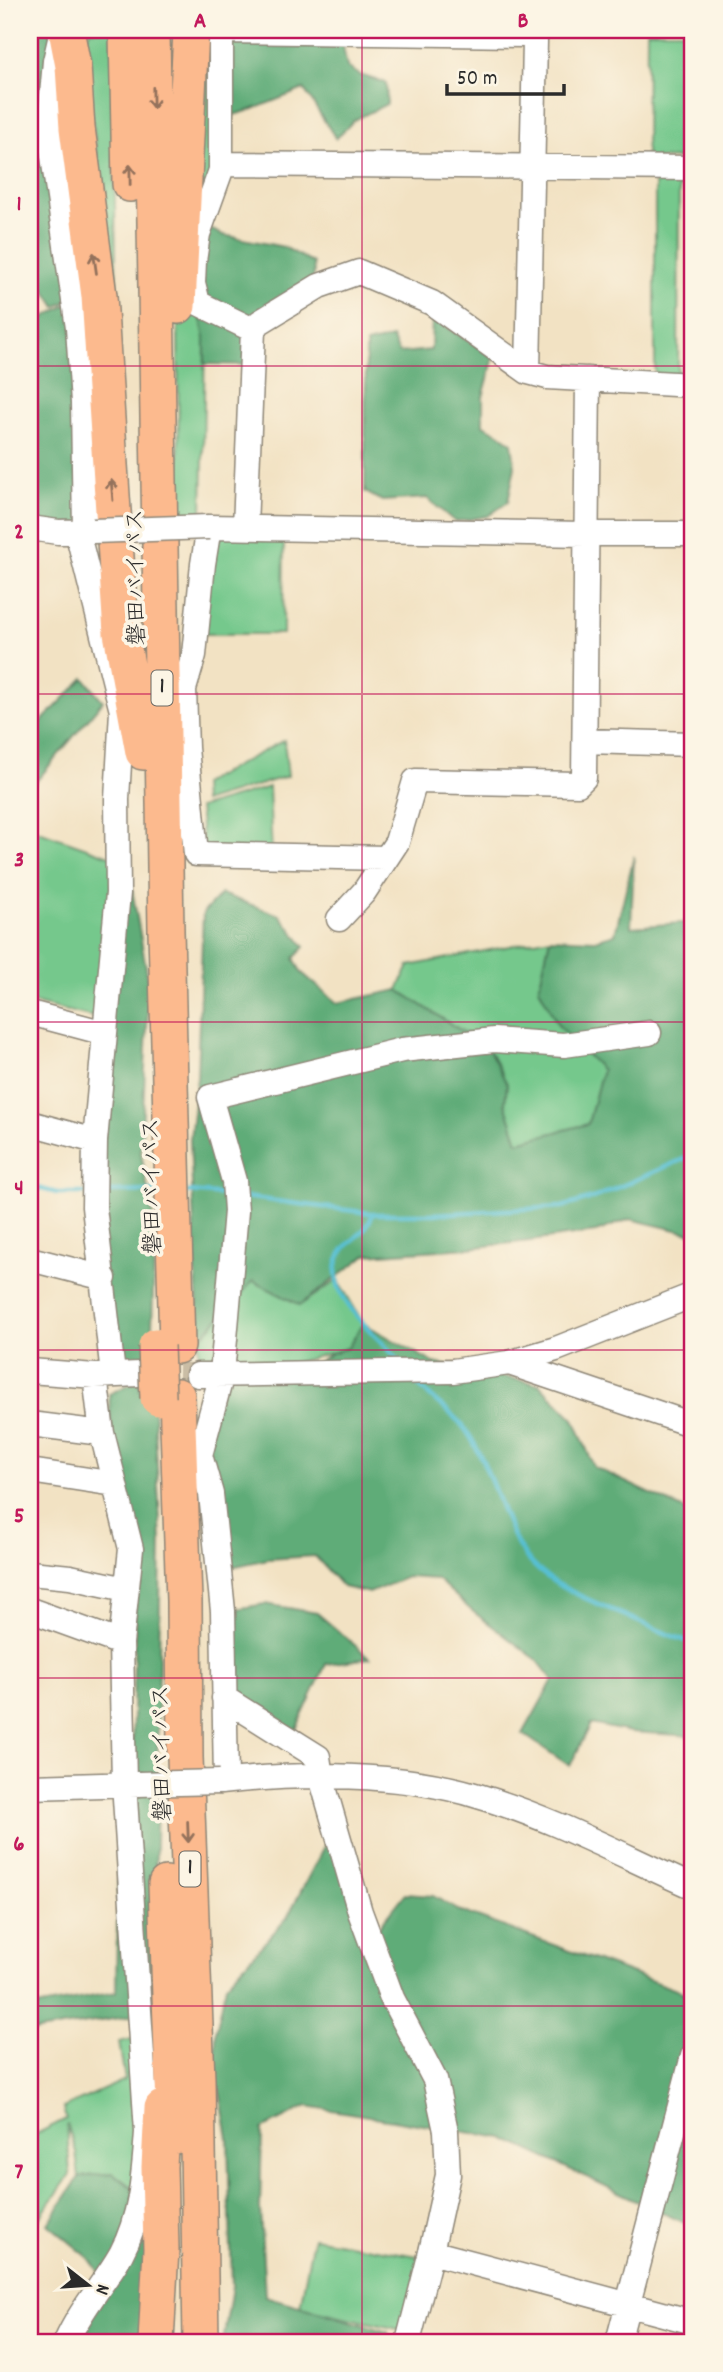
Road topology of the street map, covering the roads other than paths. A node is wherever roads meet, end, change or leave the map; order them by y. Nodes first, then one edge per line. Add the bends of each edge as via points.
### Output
1 (64, 30) edge
2 (79, 30) edge
3 (127, 30) edge
4 (152, 30) edge
5 (211, 30) edge
6 (473, 32) edge
7 (73, 66) junction
8 (222, 164) junction
9 (533, 166) junction
10 (693, 168) edge
11 (253, 330) junction
12 (528, 372) junction
13 (588, 379) junction
14 (693, 385) edge
15 (209, 527) junction
16 (245, 527) junction
17 (30, 528) edge
18 (85, 531) junction
19 (585, 534) junction
20 (693, 534) edge
21 (585, 741) junction
22 (693, 744) edge
23 (153, 753) junction
24 (386, 858) junction
25 (339, 919) dead end
26 (30, 1013) edge
27 (105, 1033) junction
28 (649, 1033) dead end
29 (30, 1123) edge
30 (95, 1141) junction
31 (30, 1259) edge
32 (104, 1278) junction
33 (693, 1295) edge
34 (509, 1363) junction
35 (30, 1371) edge
36 (175, 1373) junction
37 (104, 1375) junction
38 (30, 1424) edge
39 (693, 1425) edge
40 (102, 1433) junction
41 (30, 1471) edge
42 (115, 1483) junction
43 (30, 1573) edge
44 (126, 1589) junction
45 (30, 1611) edge
46 (121, 1643) junction
47 (224, 1698) junction
48 (321, 1777) junction
49 (223, 1782) junction
50 (131, 1784) junction
51 (30, 1787) edge
52 (693, 1887) edge
53 (181, 1962) junction
54 (693, 2056) edge
55 (431, 2252) junction
56 (628, 2304) junction
57 (693, 2322) edge
58 (66, 2342) edge
59 (156, 2342) edge
60 (181, 2342) edge
61 (201, 2342) edge
62 (222, 2342) edge
63 (408, 2342) edge
64 (618, 2342) edge

1 - 7 highway
1 - 18 street via 55,61 49,129 78,328
2 - 7 highway
23 -> 3 highway, 磐田バイパス / 1
4 -> 23 highway, 磐田バイパス / 1
5 - 6 street
5 - 8 street
5 - 23 highway, 1 via 176,374 173,664
6 - 9 street via 527,35 535,41
23 -> 7 highway via 121,633 99,296 76,128
8 - 9 street
8 - 11 street via 198,234 193,283 198,303
9 - 10 street
9 - 12 street
11 - 12 street via 318,286 359,272 432,303
11 - 16 street
12 - 13 street
13 - 14 street
13 - 19 street
15 - 16 street
15 - 18 street, bridge
15 - 24 street via 194,654 184,689 196,854
16 - 19 street
17 - 18 street
18 - 27 street via 122,712 118,893
19 - 20 street
19 - 21 street
21 - 22 street
21 - 24 street via 584,778 578,785 415,781 397,842
23 - 36 highway, 磐田バイパス / 1
24 - 25 street
26 - 27 street
27 - 30 street
28 - 36 street via 565,1045 494,1040 402,1050 210,1097 234,1181 236,1210
29 - 30 street
30 - 32 street via 94,1208
31 - 32 street
32 - 37 street
33 - 34 street
34 - 36 street via 441,1372
34 - 39 street
35 - 37 street
36 - 37 street
36 - 47 street via 211,1494 223,1611
36 - 53 highway, 磐田バイパス / 1 via 184,1601
37 - 40 street
38 - 40 street
40 - 42 street
41 - 42 street
42 - 44 street via 131,1549
43 - 44 street
44 - 46 street
45 - 46 street
46 - 50 street
47 - 48 street via 318,1757
47 - 49 street
48 - 49 street
48 - 52 street via 392,1780 478,1795
48 - 55 street via 360,1912 392,1998 435,2080 446,2131 448,2175
49 - 50 street, bridge
50 - 51 street
50 - 58 street via 147,2132 144,2177 134,2224 121,2254
53 - 59 highway via 159,2166
53 - 60 highway, 磐田バイパス / 1
53 - 61 highway, 磐田バイパス / 1
53 - 62 highway via 213,2166
54 - 56 street
55 - 56 street
55 - 63 street
56 - 57 street
56 - 64 street

